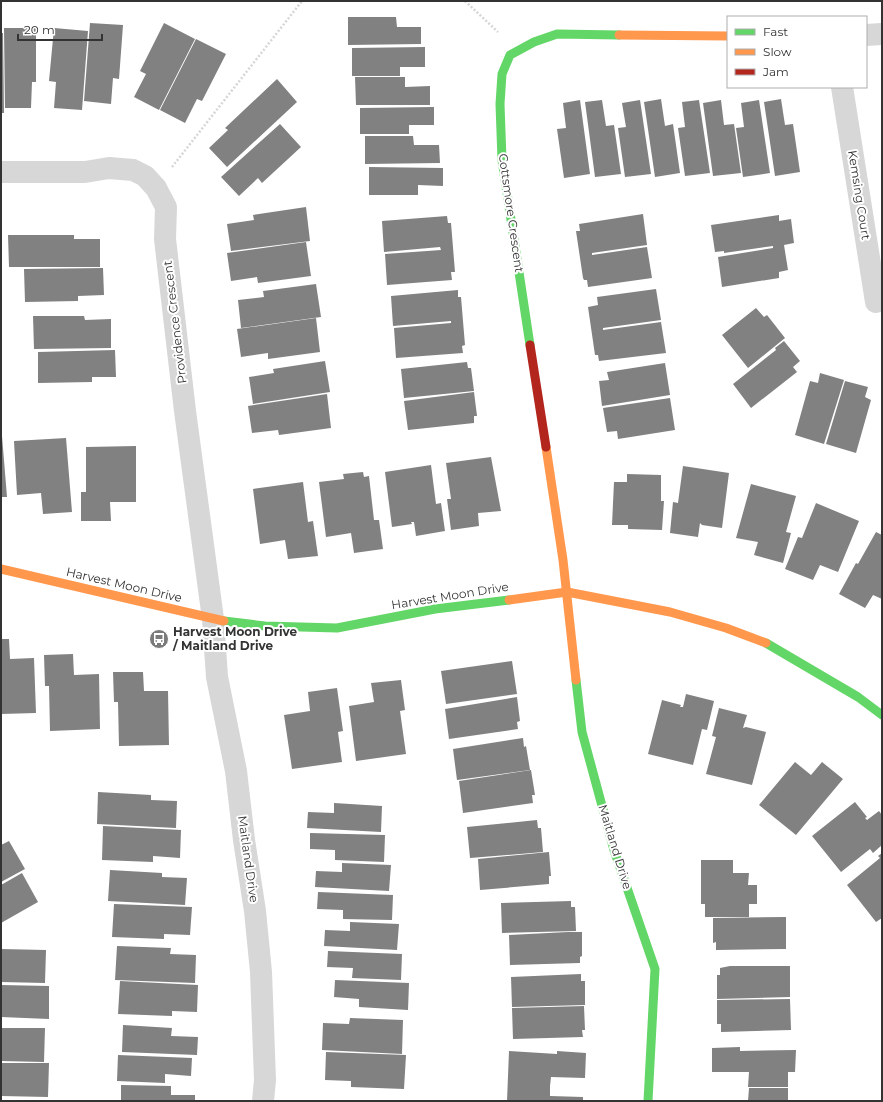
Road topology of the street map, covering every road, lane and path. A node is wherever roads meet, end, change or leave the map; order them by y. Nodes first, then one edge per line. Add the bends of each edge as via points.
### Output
1 (302, 1) edge
2 (464, 1) edge
3 (882, 34) edge
4 (867, 35) edge
5 (727, 36) edge
6 (510, 55) junction
7 (842, 88) edge
8 (1, 172) edge
9 (156, 188) junction
10 (876, 302) dead end
11 (1, 569) edge
12 (567, 592) junction
13 (213, 619) junction
14 (882, 715) edge
15 (263, 1101) edge
16 (648, 1101) edge

1 - 9 path
2 - 6 path via 505,38
3 - 4 street
5 - 6 street via 557,34 534,42
6 - 12 street, Cottsmore Crescent via 502,74 502,160
7 - 10 street, Kemsing Court
8 - 9 street, Providence Crescent via 85,172 109,168 133,170 145,176
9 - 13 street, Providence Crescent via 166,207 165,239
11 - 13 street, Harvest Moon Drive
12 - 13 street, Harvest Moon Drive via 435,608 337,628 265,626
12 - 14 street, Harvest Moon Drive via 670,612 726,628 774,646 858,696
12 - 16 street, Maitland Drive via 582,732 614,850 655,969
13 - 15 street, Maitland Drive via 217,677 236,770 255,911 261,972 265,1072

